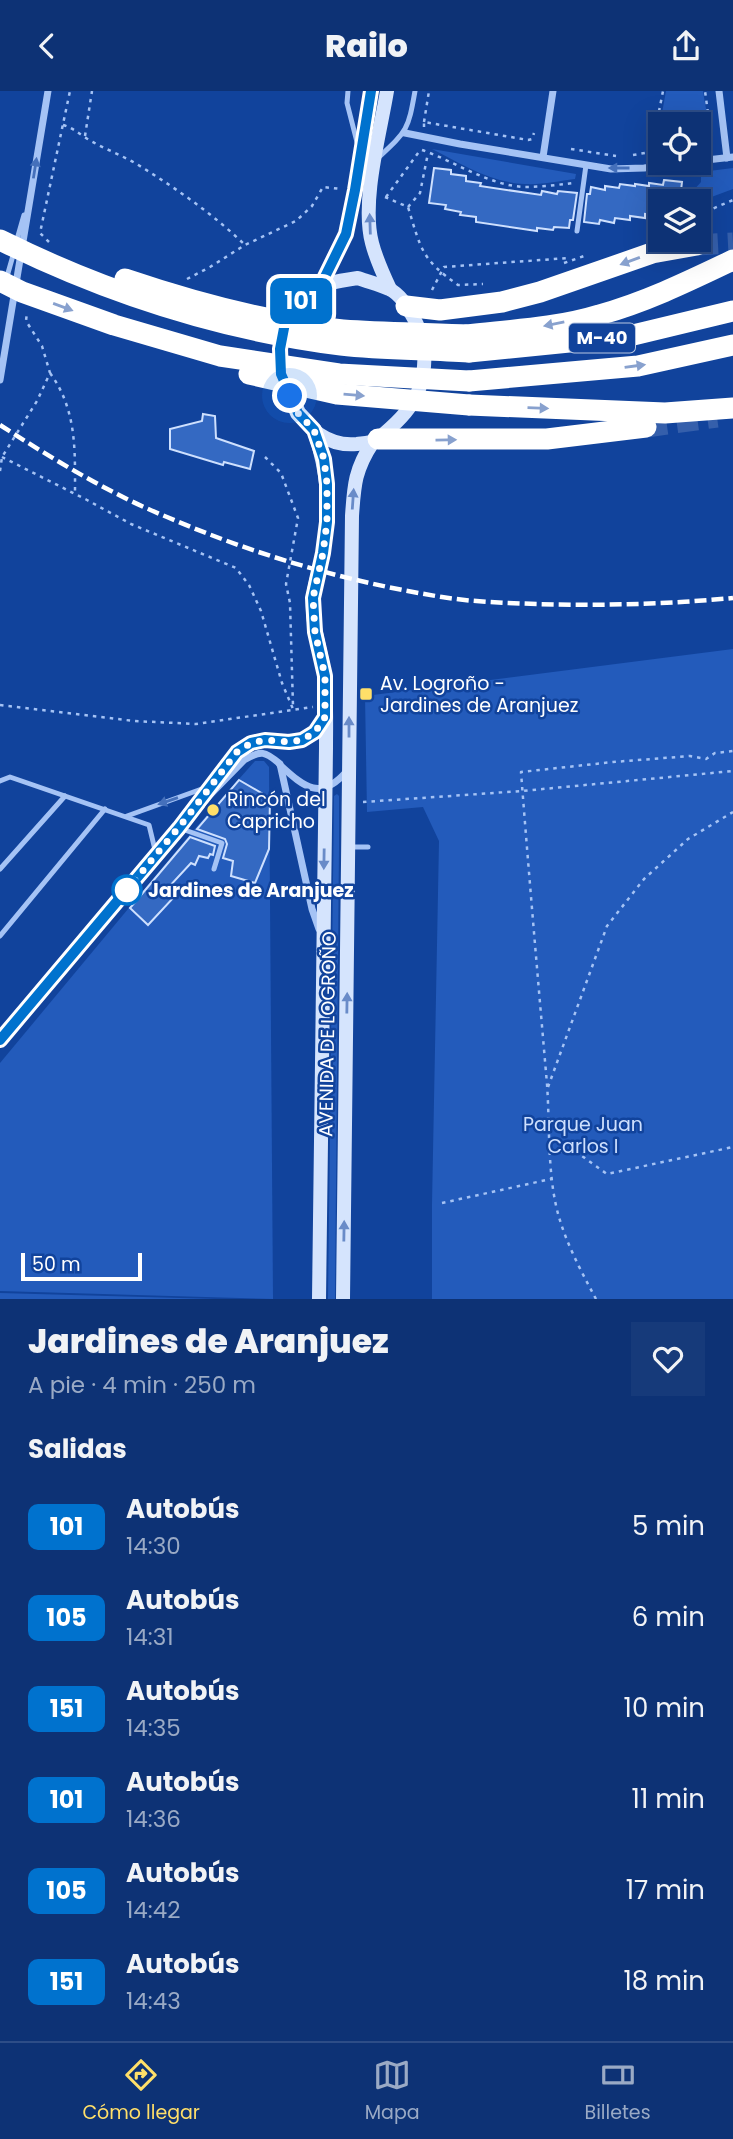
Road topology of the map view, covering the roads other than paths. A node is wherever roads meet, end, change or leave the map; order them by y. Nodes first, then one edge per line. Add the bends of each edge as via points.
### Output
1 (48, 91) edge
2 (348, 91) edge
3 (371, 91) edge
4 (387, 91) edge
5 (415, 91) edge
6 (553, 91) edge
7 (719, 91) edge
8 (405, 133) junction
9 (360, 154) junction
10 (543, 157) junction
11 (730, 158) edge
12 (711, 160) edge
13 (375, 161) junction
14 (586, 165) junction
15 (648, 168) edge
16 (363, 192) junction
17 (31, 193) junction
18 (0, 230) edge
19 (577, 231) dead end
20 (0, 240) edge
21 (658, 252) edge
22 (733, 260) edge
23 (2, 284) edge
24 (320, 287) junction
25 (390, 289) junction
26 (406, 306) junction
27 (733, 311) edge
28 (468, 343) junction
29 (733, 345) edge
30 (220, 356) junction
31 (0, 380) edge
32 (733, 408) edge
33 (646, 427) tunnel mouth
34 (314, 430) junction
35 (375, 441) junction
36 (320, 712) junction
37 (280, 764) junction
38 (349, 769) junction
39 (0, 781) edge
40 (209, 786) junction
41 (325, 789) junction
42 (65, 796) junction
43 (104, 809) junction
44 (126, 816) junction
45 (188, 816) junction
46 (179, 828) junction
47 (348, 847) junction
48 (368, 847) dead end
49 (156, 855) junction
50 (0, 869) edge
51 (214, 870) dead end
52 (0, 936) edge
53 (323, 941) junction
54 (0, 1041) edge
55 (319, 1299) edge
56 (343, 1299) edge

17 -> 1 street
2 - 9 lane
3 - 9 main road
4 - 13 main road
5 - 8 lane
6 - 10 street
7 - 11 street
8 - 10 street
8 - 13 lane
9 - 16 main road
10 - 14 street
11 - 12 street
13 - 16 main road
15 -> 14 street
14 - 19 lane
16 - 24 main road
25 -> 16 main road via 371,241
17 - 23 lane
17 - 31 street
18 - 28 highway, bridge via 127,280 261,317
20 - 28 highway, M-40, bridge via 132,296 257,332 342,345
21 -> 26 highway via 502,302 440,310
22 -> 28 highway via 598,316
23 -> 30 highway, M-40, bridge via 114,325
24 - 25 main road via 358,278
24 - 34 main road via 302,300 285,323 280,349 281,374 290,396
25 - 26 main road
26 - 35 main road via 424,343 420,387 407,412
27 - 28 highway, M-40 via 629,336
30 -> 29 highway, M-40, bridge via 339,374 469,381 638,366
30 -> 32 highway, bridge via 251,375 337,394 665,413
35 -> 33 highway via 547,439
34 - 35 main road via 345,445
34 - 36 main road, AVENIDA DE LOGROÑO via 327,484 327,522 313,598 325,676
38 -> 35 main road, AVENIDA DE LOGROÑO via 352,504 354,479
36 - 40 street via 315,732 302,740 251,743 237,752
36 - 41 main road, AVENIDA DE LOGROÑO
37 - 41 street via 315,790
37 - 45 street via 261,752 252,755
37 - 53 street, AVENIDA DE LOGROÑO
38 - 41 street
38 - 47 main road, AVENIDA DE LOGROÑO
39 - 42 lane via 10,777
40 -> 44 lane
40 - 45 street
41 -> 53 main road, AVENIDA DE LOGROÑO
42 - 43 lane
42 - 50 lane
43 - 44 lane
43 - 52 lane
44 - 49 lane via 149,825
45 - 46 street
46 - 49 street
46 - 51 lane via 222,843
47 - 48 lane
56 -> 47 main road, AVENIDA DE LOGROÑO
49 - 54 street
53 - 55 main road, AVENIDA DE LOGROÑO

